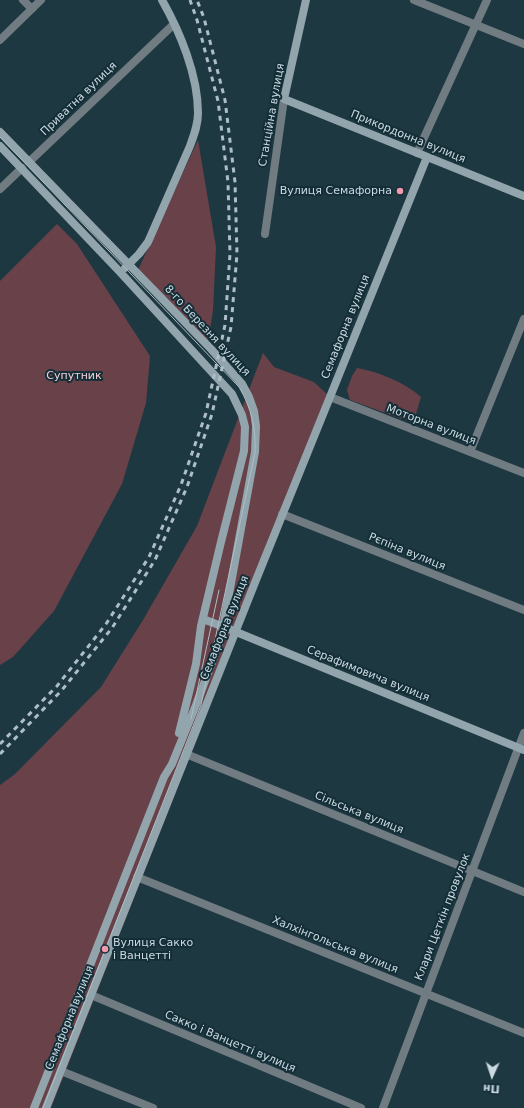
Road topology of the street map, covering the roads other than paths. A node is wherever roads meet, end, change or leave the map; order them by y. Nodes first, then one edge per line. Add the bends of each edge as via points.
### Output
1 (23, 0) edge
2 (41, 0) edge
3 (162, 0) edge
4 (306, 0) edge
5 (414, 0) edge
6 (487, 0) edge
7 (32, 9) junction
8 (174, 24) junction
9 (475, 25) junction
10 (0, 40) edge
11 (524, 44) edge
12 (284, 99) junction
13 (0, 132) edge
14 (0, 146) edge
15 (417, 153) junction
16 (427, 157) junction
17 (29, 162) junction
18 (22, 168) junction
19 (0, 189) edge
20 (524, 196) edge
21 (265, 234) dead end
22 (128, 264) junction
23 (120, 272) junction
24 (524, 319) edge
25 (330, 398) junction
26 (470, 452) junction
27 (524, 473) edge
28 (282, 514) junction
29 (524, 610) edge
30 (204, 620) junction
31 (224, 627) junction
32 (235, 631) junction
33 (524, 733) edge
34 (521, 749) edge
35 (186, 754) junction
36 (164, 777) junction
37 (472, 871) junction
38 (137, 877) junction
39 (524, 892) edge
40 (426, 994) junction
41 (91, 995) junction
42 (524, 1033) edge
43 (61, 1070) junction
44 (34, 1108) edge
45 (46, 1108) edge
46 (153, 1108) edge
47 (361, 1108) edge
48 (383, 1108) edge

1 - 7 street
2 - 7 street
3 - 8 main road
4 - 12 main road, Станційна вулиця
5 - 9 street
6 - 9 street
7 - 10 street
8 - 17 street, Приватна вулиця
8 - 22 main road via 192,75 198,114 196,130 148,242
9 - 11 street
9 - 15 street
12 - 15 main road, Прикордонна вулиця
12 - 21 street, Станційна вулиця
13 - 17 main road, 8-го Березня вулиця
14 - 18 main road
15 - 16 main road, Прикордонна вулиця
16 - 20 main road, Прикордонна вулиця
16 - 25 main road, Семафорна вулиця
17 - 18 main road, Приватна вулиця
17 - 22 main road, 8-го Березня вулиця
18 - 19 street, Приватна вулиця
18 - 23 main road
22 - 23 main road
22 - 31 main road, 8-го Березня вулиця via 242,384 254,411 255,452
23 - 30 main road via 232,394 245,427 244,451
24 - 26 street
25 - 26 street, Моторна вулиця
25 - 28 main road, Семафорна вулиця
26 - 27 street, Моторна вулиця
28 - 29 street, Рєпіна вулиця
28 - 32 main road, Семафорна вулиця
30 - 31 main road, Серафимовича вулиця
30 - 36 main road, Семафорна вулиця via 185,713
31 - 32 main road, Серафимовича вулиця
31 - 36 main road, Семафорна вулиця via 199,698 172,764
32 - 34 main road, Серафимовича вулиця
32 - 35 main road, Семафорна вулиця
33 - 34 street, Клари Цеткін провулок
34 - 37 street, Клари Цеткін провулок
35 - 37 street, Сільська вулиця
35 - 38 main road, Семафорна вулиця
36 - 44 main road, Семафорна вулиця
37 - 39 street, Сільська вулиця
37 - 40 street, Клари Цеткін провулок
38 - 40 street, Халхінгольська вулиця
38 - 41 main road, Семафорна вулиця
40 - 42 street, Халхінгольська вулиця
40 - 48 street, Клари Цеткін провулок
41 - 43 main road, Семафорна вулиця
41 - 47 street, Сакко і Ванцетті вулиця
43 - 45 main road, Семафорна вулиця
43 - 46 street

